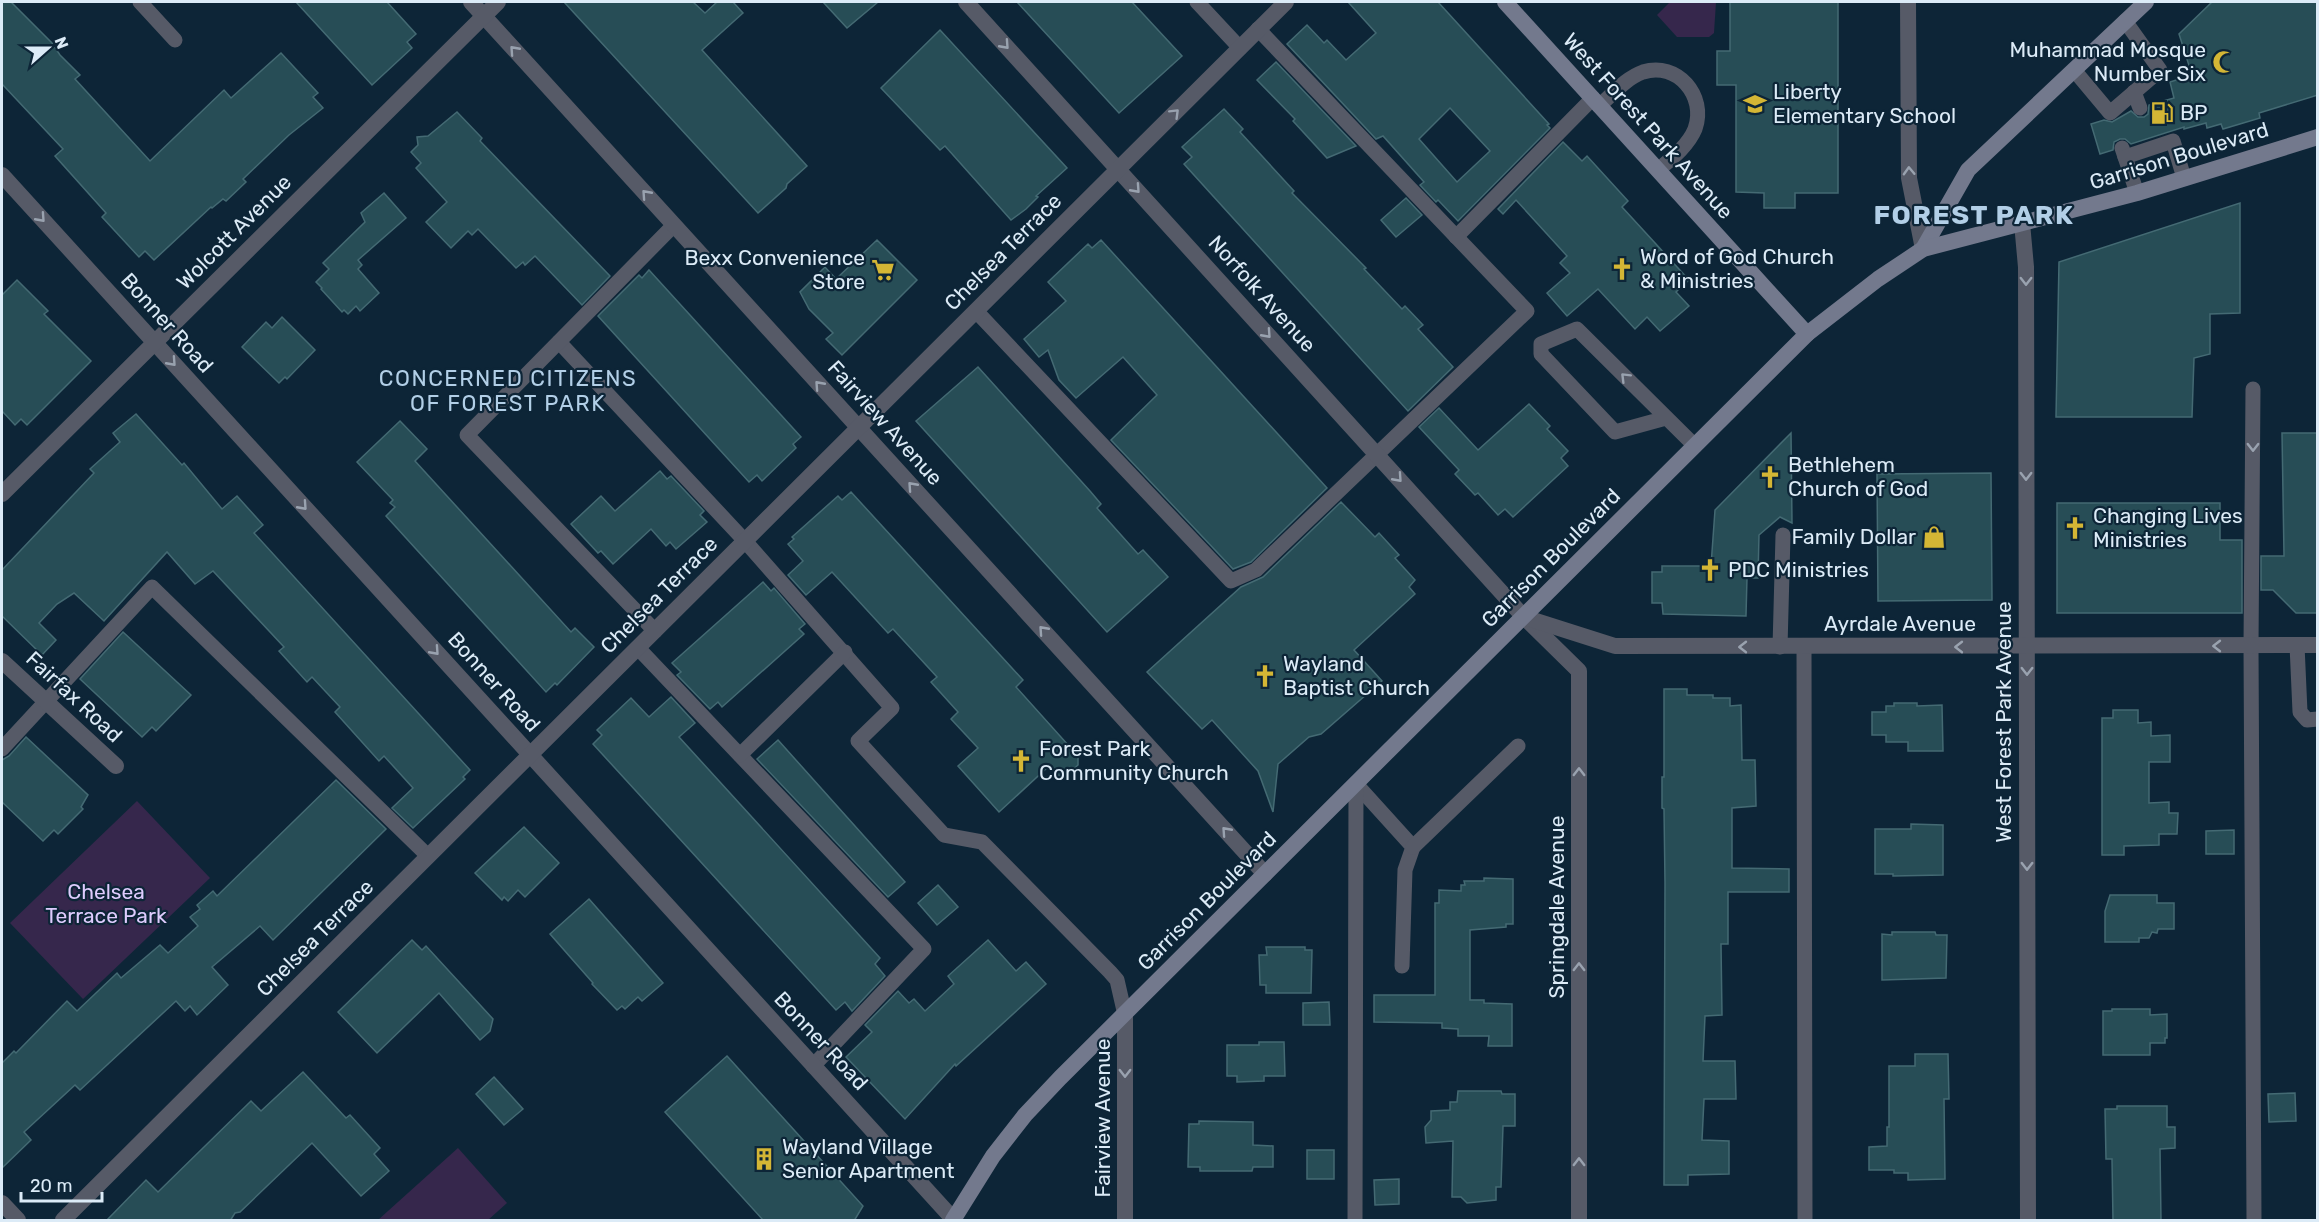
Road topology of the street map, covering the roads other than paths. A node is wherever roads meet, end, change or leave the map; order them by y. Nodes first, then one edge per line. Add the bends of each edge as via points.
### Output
1 (140, 2) edge
2 (471, 2) edge
3 (498, 2) edge
4 (966, 2) edge
5 (1197, 2) edge
6 (1286, 2) edge
7 (1505, 2) edge
8 (1908, 2) edge
9 (2146, 2) edge
10 (484, 16) junction
11 (2125, 21) junction
12 (1258, 29) junction
13 (175, 39) dead end
14 (1240, 48) junction
15 (2074, 70) junction
16 (2134, 92) junction
17 (1596, 102) junction
18 (2140, 108) dead end
19 (2318, 137) edge
20 (1118, 169) junction
21 (1658, 170) junction
22 (2, 175) edge
23 (2184, 178) junction
24 (2137, 193) junction
25 (2022, 223) junction
26 (674, 225) junction
27 (1456, 237) junction
28 (1923, 249) junction
29 (976, 311) junction
30 (1807, 334) junction
31 (559, 342) junction
32 (155, 343) junction
33 (2253, 389) dead end
34 (1666, 418) junction
35 (859, 428) junction
36 (1695, 446) junction
37 (1377, 454) junction
38 (2, 495) edge
39 (1782, 535) dead end
40 (745, 541) junction
41 (1523, 616) junction
42 (655, 631) junction
43 (2297, 645) junction
44 (2318, 645) edge
45 (2027, 646) junction
46 (2252, 646) junction
47 (1780, 647) junction
48 (1804, 647) junction
49 (638, 648) junction
50 (845, 652) junction
51 (2, 661) edge
52 (45, 701) junction
53 (2318, 719) edge
54 (1518, 746) dead end
55 (2, 749) edge
56 (530, 755) junction
57 (740, 755) junction
58 (116, 766) dead end
59 (1356, 784) junction
60 (1413, 847) junction
61 (428, 856) junction
62 (1265, 874) junction
63 (1402, 966) dead end
64 (1125, 1015) junction
65 (813, 1066) junction
66 (2, 1203) edge
67 (953, 1220) edge
68 (18, 1221) edge
69 (63, 1221) edge
70 (1125, 1221) edge
71 (1355, 1221) edge
72 (1579, 1221) edge
73 (1805, 1221) edge
74 (2028, 1221) edge
75 (2254, 1221) edge

1 - 13 lane
2 - 10 street, Fairview Avenue
3 - 10 street, Wolcott Avenue
4 -> 20 street, Norfolk Avenue
5 - 14 lane
6 - 12 street, Chelsea Terrace
7 - 17 main road, West Forest Park Avenue
28 -> 8 street via 1909,178
9 - 11 main road
26 -> 10 street, Fairview Avenue
10 - 32 street, Wolcott Avenue
11 - 15 main road
11 - 16 lane via 2160,70
12 - 14 street, Chelsea Terrace
12 - 27 lane
20 -> 14 street, Chelsea Terrace
15 - 16 lane via 2110,115
15 - 28 main road via 1968,170
16 - 18 lane
17 - 21 main road, West Forest Park Avenue
17 - 21 lane via 1630,79 1652,70 1676,74 1688,85 1695,100 1695,129 1686,144
17 - 27 lane
19 - 23 main road, Garrison Boulevard
20 - 29 street, Chelsea Terrace
20 -> 37 street, Norfolk Avenue
21 - 30 main road, West Forest Park Avenue
22 -> 32 street, Bonner Road
23 - 24 main road, Garrison Boulevard
23 - 24 lane via 2173,141 2152,142 2123,152
24 - 25 main road, Garrison Boulevard
25 - 28 main road, Garrison Boulevard
25 -> 45 street, West Forest Park Avenue via 2026,267
26 - 31 lane
35 -> 26 street, Fairview Avenue
27 - 37 lane via 1527,311
28 - 30 main road, Garrison Boulevard
29 - 35 street, Chelsea Terrace
29 - 37 lane via 1231,581 1256,570
30 - 36 main road, Garrison Boulevard
31 - 40 lane
31 - 42 lane via 467,435
32 - 38 street, Wolcott Avenue
32 -> 56 street, Bonner Road
33 -> 46 lane
34 -> 34 lane via 1577,329 1541,344 1541,354 1615,432
34 - 36 lane
35 - 40 street, Chelsea Terrace
62 -> 35 street, Fairview Avenue
36 - 41 main road, Garrison Boulevard
37 -> 41 street, Norfolk Avenue
39 - 47 lane
40 - 42 street, Chelsea Terrace
40 - 50 lane
47 -> 41 street, Ayrdale Avenue via 1615,646
41 - 59 main road, Garrison Boulevard
72 -> 41 street, Springdale Avenue via 1579,671
42 - 49 street, Chelsea Terrace
43 - 44 street, Ayrdale Avenue
43 - 46 street, Ayrdale Avenue
43 - 53 lane via 2300,712 2307,720
46 -> 45 street, Ayrdale Avenue
45 -> 48 street, Ayrdale Avenue
45 -> 74 street, West Forest Park Avenue
46 - 75 lane
47 - 48 street, Ayrdale Avenue
48 - 73 lane
49 - 56 street, Chelsea Terrace
49 - 57 lane
50 - 57 lane
50 - 64 lane via 892,708 858,741 944,836 982,842 1117,980
51 - 52 street, Fairfax Road
52 - 55 lane
52 - 58 street, Fairfax Road
52 - 61 lane via 152,587
54 - 60 lane
56 - 61 street, Chelsea Terrace
56 - 65 street, Bonner Road
57 - 65 lane via 924,949
59 - 60 lane
59 - 62 main road, Garrison Boulevard
59 - 71 lane
60 - 63 lane via 1406,870
61 - 69 street, Chelsea Terrace
62 - 64 main road, Garrison Boulevard
64 - 67 main road, Garrison Boulevard via 1025,1115 993,1156
64 -> 70 street, Fairview Avenue
65 - 67 street, Bonner Road
66 - 68 street

